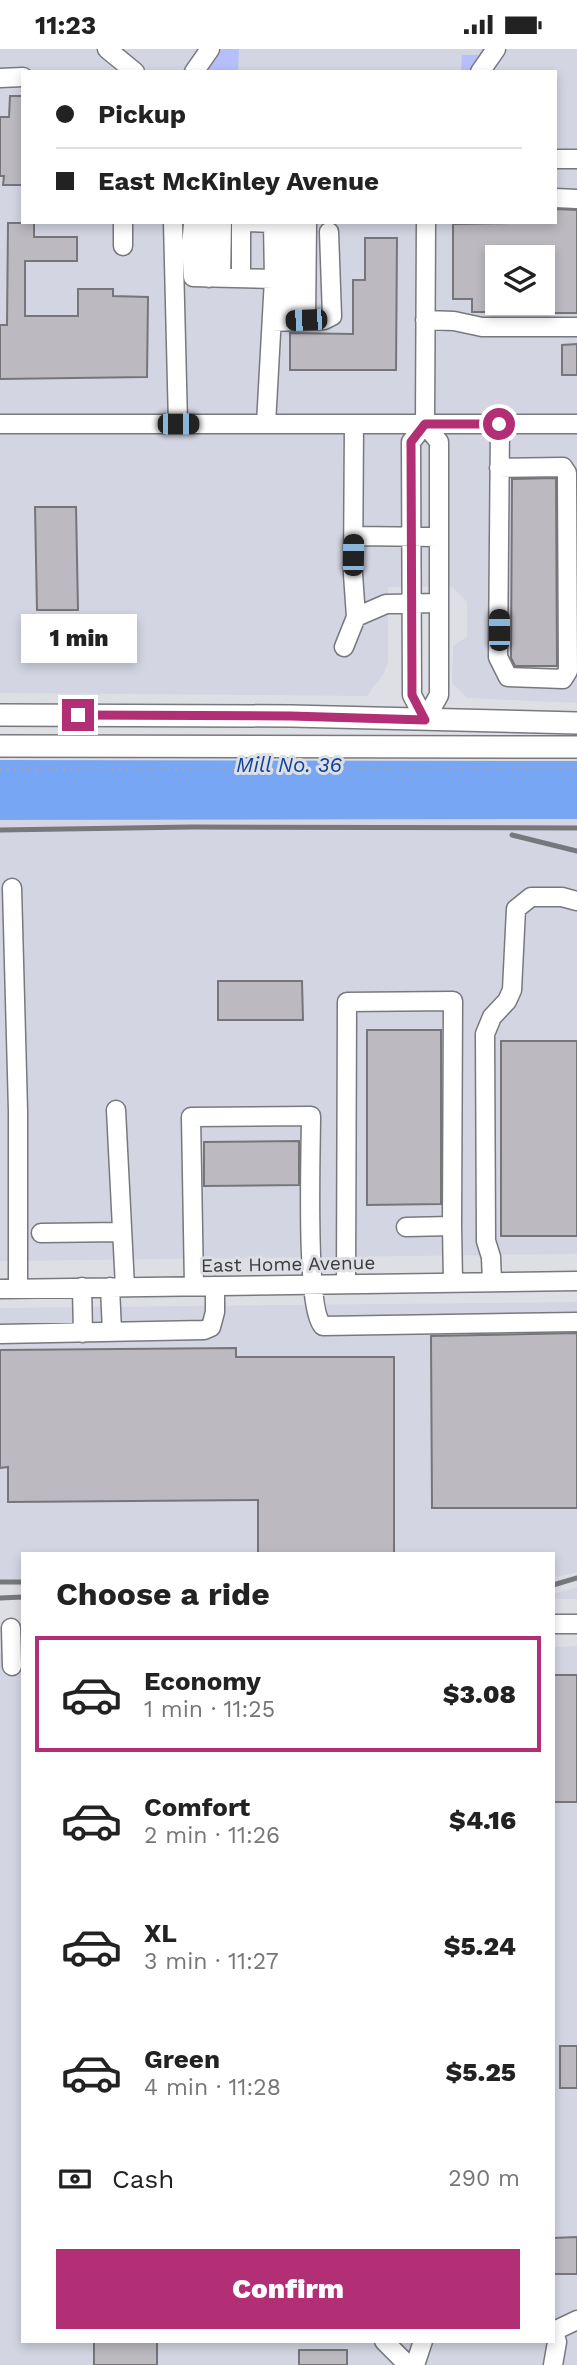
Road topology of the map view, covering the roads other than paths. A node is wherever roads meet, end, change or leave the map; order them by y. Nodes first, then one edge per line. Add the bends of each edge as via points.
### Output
1 (107, 49) edge
2 (210, 49) edge
3 (496, 49) edge
4 (133, 70) edge
5 (195, 70) edge
6 (481, 70) edge
7 (21, 77) edge
8 (0, 78) edge
9 (557, 159) edge
10 (577, 159) edge
11 (557, 198) edge
12 (577, 199) edge
13 (123, 224) edge
14 (173, 224) edge
15 (193, 224) edge
16 (208, 224) edge
17 (222, 224) edge
18 (241, 224) edge
19 (285, 224) edge
20 (285, 224) edge
21 (426, 224) edge
22 (329, 232) dead end
23 (123, 246) dead end
24 (215, 278) junction
25 (241, 278) junction
26 (274, 279) junction
27 (425, 320) junction
28 (289, 321) junction
29 (577, 327) edge
30 (0, 424) edge
31 (178, 424) junction
32 (265, 424) junction
33 (355, 424) junction
34 (425, 424) junction
35 (499, 424) junction
36 (577, 424) edge
37 (499, 468) junction
38 (354, 536) junction
39 (411, 537) junction
40 (439, 537) junction
41 (439, 603) junction
42 (411, 604) junction
43 (356, 617) junction
44 (344, 647) dead end
45 (0, 715) edge
46 (25, 715) junction
47 (291, 716) junction
48 (425, 720) junction
49 (577, 723) edge
50 (0, 728) edge
51 (0, 746) edge
52 (51, 746) junction
53 (424, 747) junction
54 (577, 747) edge
55 (12, 888) dead end
56 (577, 901) edge
57 (116, 1110) dead end
58 (452, 1226) junction
59 (406, 1227) dead end
60 (122, 1232) junction
61 (41, 1233) dead end
62 (577, 1280) edge
63 (453, 1282) junction
64 (492, 1282) junction
65 (312, 1284) junction
66 (346, 1284) junction
67 (194, 1286) junction
68 (215, 1286) junction
69 (82, 1287) junction
70 (118, 1287) junction
71 (9, 1288) edge
72 (577, 1322) edge
73 (112, 1332) junction
74 (83, 1333) junction
75 (0, 1334) edge
76 (555, 1624) edge
77 (577, 1624) edge
78 (11, 1628) edge
79 (11, 1667) edge
80 (577, 2320) edge
81 (555, 2329) edge
82 (555, 2336) edge
83 (386, 2343) edge
84 (422, 2343) edge
85 (408, 2365) edge
86 (415, 2365) edge
87 (553, 2365) edge

1 - 4 street
2 - 5 street
3 - 6 street
7 - 8 street
9 - 10 street
11 - 12 street
13 - 23 street
14 - 31 street
15 - 24 street via 193,277
16 - 24 street
17 - 24 street
18 - 25 street
19 - 26 street
20 - 28 street
21 - 27 street
22 - 28 street via 332,316
24 - 25 street
25 - 26 street
26 - 28 street
27 - 29 street via 482,327
27 - 34 street
28 - 32 street
30 - 31 street
31 - 32 street
32 - 33 street
33 - 34 street
33 - 38 street
34 - 35 street
34 - 39 street via 411,442
34 - 40 street via 439,442
35 - 36 street
35 - 37 street
37 - 37 street via 498,657 508,677 563,679 568,671 567,473 563,467
38 - 39 street
38 - 43 street
39 - 40 street
39 - 42 street
40 - 41 street
41 - 42 street
41 - 48 street via 439,695
42 - 43 street via 386,604
42 - 48 street via 412,695
43 - 44 street
45 - 46 main road
46 - 47 main road
46 - 50 main road via 20,723
47 - 48 main road
47 - 52 main road via 190,728 71,727 57,731
48 - 49 main road
48 - 53 main road
51 - 52 main road
52 - 53 main road
53 - 54 main road
55 - 71 street via 18,1111
56 - 64 street via 531,897 516,909 512,990 485,1034 486,1241
57 - 60 street
58 - 59 street
58 - 63 street
58 - 66 street via 453,1001 347,1002
60 - 61 street
60 - 70 street
62 - 64 street, East Home Avenue
63 - 64 street, East Home Avenue
63 - 66 street, East Home Avenue
65 - 66 street, East Home Avenue
65 - 67 street via 311,1116 191,1117
65 - 68 street, East Home Avenue
65 - 72 street via 317,1317 326,1328
67 - 68 street, East Home Avenue
67 - 70 street, East Home Avenue
68 - 73 street via 215,1312 211,1327 204,1331
69 - 70 street, East Home Avenue
69 - 71 street, East Home Avenue
69 - 74 street
70 - 73 street
73 - 74 street
74 - 75 street
76 - 77 street
78 - 79 street
80 - 81 street
82 - 87 street
83 - 85 street
84 - 86 street

